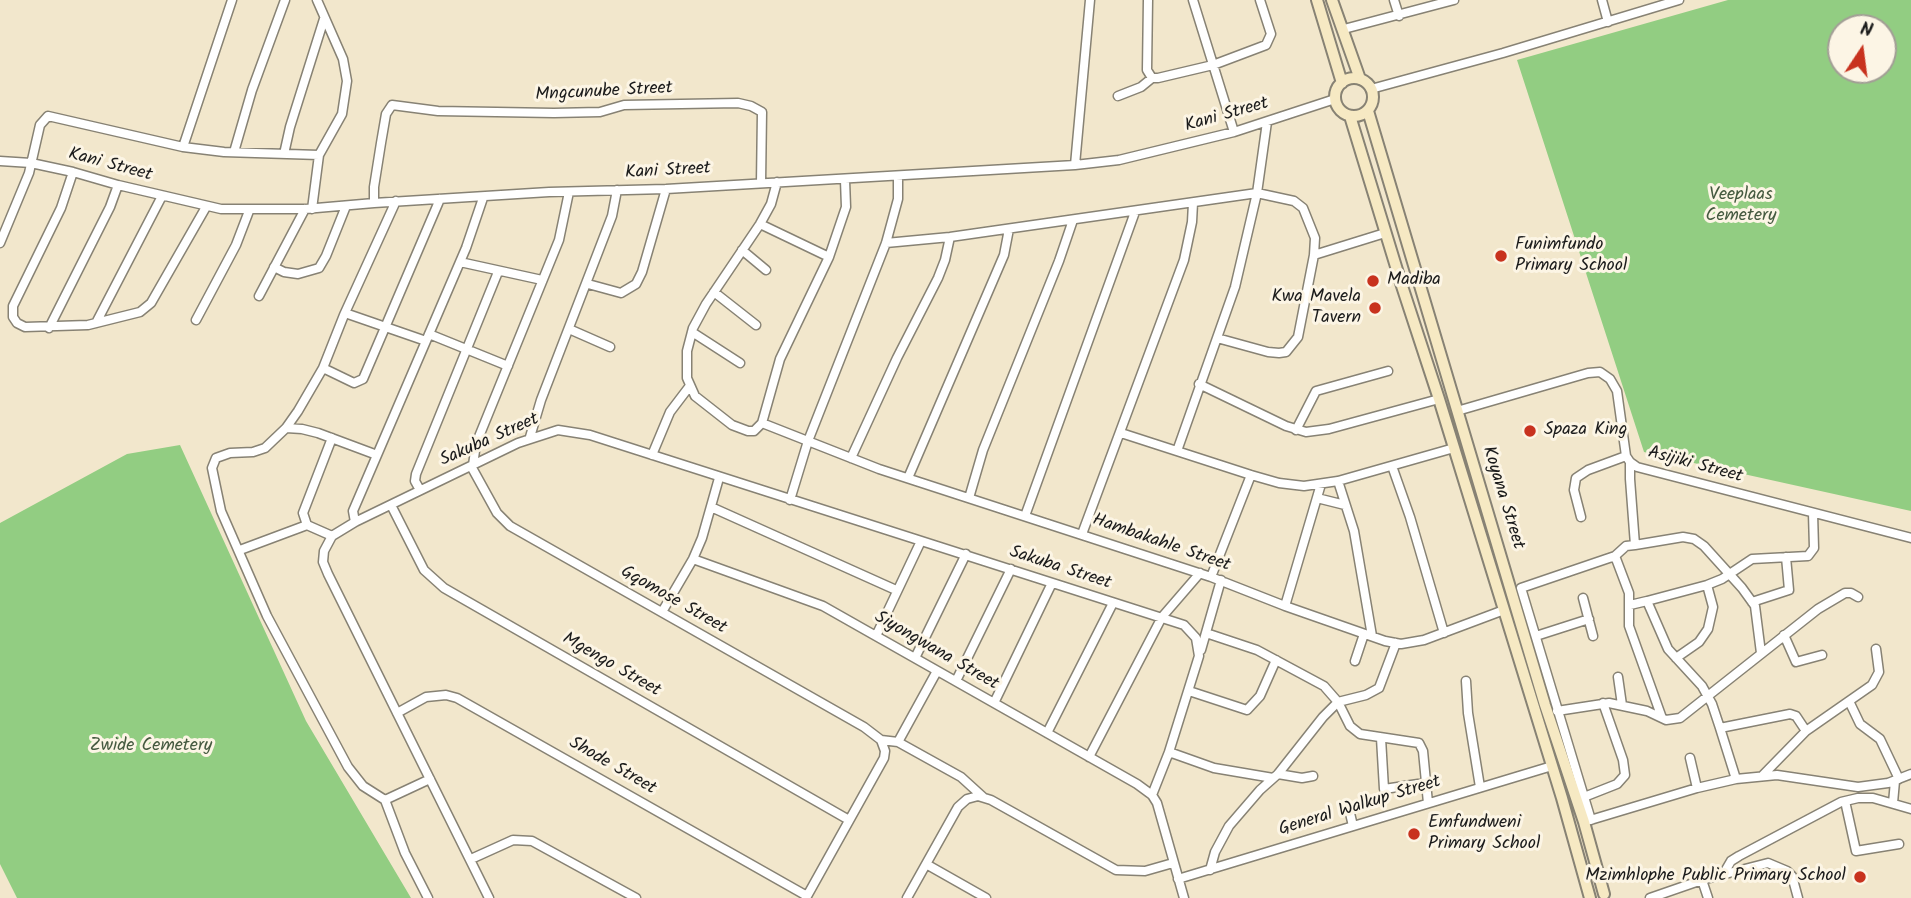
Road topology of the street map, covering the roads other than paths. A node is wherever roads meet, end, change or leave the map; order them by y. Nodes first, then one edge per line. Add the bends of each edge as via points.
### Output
1 (232, 0) edge
2 (285, 0) edge
3 (317, 0) edge
4 (1090, 0) edge
5 (1148, 0) edge
6 (1193, 0) edge
7 (1260, 0) edge
8 (1317, 0) edge
9 (1332, 0) edge
10 (1394, 0) edge
11 (1454, 0) edge
12 (1602, 0) edge
13 (1679, 0) edge
14 (1399, 16) junction
15 (324, 19) junction
16 (1608, 22) junction
17 (1344, 29) junction
18 (1213, 65) junction
19 (1152, 78) junction
20 (1360, 79) junction
21 (1342, 83) junction
22 (1371, 89) junction
23 (1118, 96) dead end
24 (1335, 99) junction
25 (1368, 111) junction
26 (1350, 116) junction
27 (1267, 122) junction
28 (1234, 132) junction
29 (183, 148) junction
30 (234, 152) junction
31 (284, 155) junction
32 (319, 155) junction
33 (0, 161) edge
34 (32, 163) junction
35 (1075, 165) junction
36 (74, 172) junction
37 (898, 177) junction
38 (845, 180) junction
39 (777, 182) junction
40 (761, 183) junction
41 (118, 185) junction
42 (666, 189) junction
43 (617, 190) junction
44 (569, 192) junction
45 (1257, 192) junction
46 (162, 196) junction
47 (483, 198) junction
48 (440, 199) junction
49 (396, 201) junction
50 (374, 203) junction
51 (1193, 203) junction
52 (346, 206) junction
53 (206, 207) junction
54 (308, 209) junction
55 (249, 211) junction
56 (1135, 212) junction
57 (1073, 220) junction
58 (760, 224) junction
59 (1009, 229) junction
60 (1385, 233) junction
61 (950, 237) junction
62 (0, 243) edge
63 (886, 243) junction
64 (742, 250) junction
65 (1314, 255) junction
66 (829, 257) junction
67 (460, 262) junction
68 (274, 267) junction
69 (766, 270) dead end
70 (498, 272) junction
71 (542, 281) junction
72 (587, 284) junction
73 (714, 292) junction
74 (259, 296) dead end
75 (345, 313) junction
76 (196, 320) dead end
77 (96, 323) junction
78 (756, 325) dead end
79 (49, 327) junction
80 (387, 327) junction
81 (569, 329) junction
82 (692, 332) junction
83 (428, 337) junction
84 (1217, 338) junction
85 (610, 347) dead end
86 (468, 348) junction
87 (740, 363) dead end
88 (508, 366) junction
89 (323, 368) junction
90 (1388, 371) dead end
91 (1199, 384) junction
92 (689, 387) junction
93 (1439, 399) junction
94 (1457, 411) junction
95 (760, 426) junction
96 (286, 428) junction
97 (1296, 430) junction
98 (1121, 433) junction
99 (530, 437) junction
100 (332, 438) junction
101 (808, 441) junction
102 (1454, 448) junction
103 (1177, 451) junction
104 (377, 455) junction
105 (652, 455) junction
106 (851, 458) junction
107 (1628, 459) junction
108 (472, 466) junction
109 (1392, 466) junction
110 (1251, 475) junction
111 (719, 478) junction
112 (908, 478) junction
113 (1338, 481) junction
114 (1321, 484) junction
115 (420, 490) junction
116 (969, 498) junction
117 (1317, 498) junction
118 (790, 500) junction
119 (391, 505) junction
120 (1345, 505) junction
121 (711, 507) junction
122 (1813, 513) junction
123 (1025, 516) junction
124 (1581, 517) dead end
125 (355, 522) junction
126 (307, 525) junction
127 (1082, 534) junction
128 (332, 536) junction
129 (1911, 538) edge
130 (921, 541) junction
131 (1635, 545) junction
132 (240, 550) junction
133 (966, 554) junction
134 (1615, 556) junction
135 (1786, 557) junction
136 (693, 559) junction
137 (1011, 569) junction
138 (1200, 573) junction
139 (1730, 574) junction
140 (1211, 577) junction
141 (1221, 580) junction
142 (1052, 583) junction
143 (1707, 585) junction
144 (896, 590) junction
145 (1858, 597) dead end
146 (1583, 598) dead end
147 (1647, 601) junction
148 (1752, 602) junction
149 (1113, 603) junction
150 (1630, 604) junction
151 (1285, 606) junction
152 (1504, 610) junction
153 (662, 612) junction
154 (1163, 617) junction
155 (1589, 619) junction
156 (1206, 633) junction
157 (1444, 633) junction
158 (1368, 635) junction
159 (1784, 635) junction
160 (876, 636) junction
161 (1536, 636) junction
162 (1593, 636) dead end
163 (1396, 643) junction
164 (1876, 649) dead end
165 (1761, 653) junction
166 (1822, 655) dead end
167 (1199, 656) junction
168 (915, 658) junction
169 (1676, 658) junction
170 (1276, 660) junction
171 (1355, 661) dead end
172 (937, 671) junction
173 (1618, 677) dead end
174 (956, 681) junction
175 (1466, 681) dead end
176 (1188, 691) junction
177 (1708, 697) junction
178 (1849, 701) junction
179 (1338, 702) junction
180 (994, 703) junction
181 (1603, 703) junction
182 (1622, 705) junction
183 (1558, 711) junction
184 (397, 713) junction
185 (1662, 718) junction
186 (1720, 728) junction
187 (1805, 731) junction
188 (1047, 733) junction
189 (1381, 738) junction
190 (881, 740) junction
191 (898, 742) junction
192 (1169, 752) junction
193 (1088, 757) junction
194 (1690, 758) dead end
195 (1552, 765) junction
196 (1911, 774) edge
197 (1763, 775) junction
198 (1275, 776) junction
199 (1313, 776) dead end
200 (430, 779) junction
201 (1736, 779) junction
202 (1897, 780) junction
203 (1425, 783) junction
204 (1480, 787) junction
205 (1697, 788) junction
206 (1384, 789) junction
207 (1374, 790) dead end
208 (1152, 795) junction
209 (1584, 797) junction
210 (987, 799) junction
211 (385, 800) junction
212 (1845, 801) junction
213 (1428, 803) junction
214 (1893, 803) junction
215 (1349, 809) dead end
216 (1911, 809) edge
217 (849, 820) junction
218 (1588, 821) junction
219 (1353, 826) junction
220 (1899, 844) dead end
221 (471, 859) junction
222 (1173, 863) junction
223 (926, 864) junction
224 (1210, 870) junction
225 (1724, 873) junction
226 (1178, 879) junction
227 (1702, 880) junction
228 (807, 897) edge
229 (1601, 897) edge
230 (429, 898) edge
231 (489, 898) edge
232 (636, 898) edge
233 (907, 898) edge
234 (986, 898) edge
235 (1184, 898) edge
236 (1650, 898) edge
237 (1708, 898) edge
238 (1798, 898) edge

1 - 29 street
2 - 30 street
3 - 15 street
4 - 35 street
5 - 19 street via 1146,64
6 - 18 street
7 - 18 street via 1271,34 1269,43
8 - 21 main road
9 - 17 main road
10 - 14 street
11 - 14 street
12 - 16 street
13 - 16 street
14 - 17 street
15 - 31 street
15 - 32 street via 343,59 347,81 342,114
16 - 22 street
17 - 20 main road
18 - 19 street
18 - 28 street
19 - 23 street
20 - 21 main road
20 - 22 main road
21 - 24 main road
22 - 25 main road
24 - 26 main road via 1340,110
24 - 27 street, Kani Street
25 - 26 main road
25 - 94 main road, Koyana Street
26 - 60 main road, Koyana Street
27 - 28 street, Kani Street
27 - 45 street
28 - 35 street, Kani Street via 1119,160
29 - 30 street
29 - 34 street via 48,116 38,131
30 - 31 street
31 - 32 street
32 - 54 street
33 - 34 street, Kani Street
34 - 36 street, Kani Street
34 - 62 street
35 - 37 street, Kani Street
36 - 41 street, Kani Street
36 - 79 street via 13,306 18,323
37 - 38 street, Kani Street
37 - 63 street via 898,199
38 - 39 street, Kani Street
38 - 66 street via 846,208
39 - 40 street, Kani Street
39 - 58 street
40 - 42 street, Kani Street
40 - 50 street, Mngcunube Street via 762,112 738,103 624,105 600,112 554,113 438,111 392,105 380,143
41 - 46 street, Kani Street
41 - 79 street
42 - 43 street, Kani Street
42 - 72 street via 636,284 621,293
43 - 44 street, Kani Street
43 - 72 street
44 - 47 street, Kani Street
44 - 71 street via 559,240
45 - 51 street
45 - 65 street via 1294,201 1303,208 1315,238
45 - 84 street via 1235,287
46 - 53 street, Kani Street
46 - 77 street
47 - 48 street, Kani Street
47 - 67 street
48 - 49 street, Kani Street
48 - 80 street
49 - 50 street, Kani Street
49 - 75 street
50 - 52 street, Kani Street
51 - 56 street
51 - 98 street via 1184,260
52 - 54 street, Kani Street
52 - 68 street via 319,268 298,274
53 - 55 street, Kani Street
53 - 77 street via 146,308
54 - 55 street, Kani Street
54 - 68 street
55 - 76 street
56 - 57 street
56 - 123 street
57 - 59 street
57 - 116 street via 983,450
58 - 64 street
58 - 66 street
59 - 61 street
59 - 112 street via 1004,255
60 - 65 street
60 - 93 main road, Koyana Street
61 - 63 street
61 - 106 street via 942,269
63 - 101 street
64 - 69 street
64 - 73 street
65 - 84 street via 1302,324 1286,352 1268,352
66 - 95 street via 780,359
67 - 70 street
67 - 83 street
68 - 74 street
70 - 71 street
70 - 86 street
71 - 88 street
72 - 81 street
73 - 78 street
73 - 82 street
75 - 80 street
75 - 89 street
77 - 79 street
80 - 83 street
80 - 89 street via 360,381 354,383
81 - 85 street
81 - 99 street
82 - 87 street
82 - 92 street via 687,359
83 - 86 street
83 - 104 street
84 - 91 street
86 - 88 street
86 - 115 street via 415,474
88 - 108 street via 476,444
89 - 96 street
90 - 97 street via 1317,391
91 - 97 street
91 - 103 street
92 - 95 street via 732,425 748,431
92 - 105 street via 670,412
93 - 97 street via 1316,432
93 - 102 main road, Koyana Street
94 - 107 street, Asijiki Street via 1600,372 1611,379 1617,391
94 - 218 main road, Koyana Street via 1545,705
95 - 101 street, Hambakahle Street
96 - 100 street
96 - 132 street via 265,448 216,458 212,468 222,511
98 - 103 street
98 - 127 street
99 - 105 street, Sakuba Street via 575,431
99 - 108 street, Sakuba Street
100 - 104 street
100 - 126 street via 304,507
101 - 106 street, Hambakahle Street
101 - 118 street
102 - 109 street
102 - 152 main road, Koyana Street
103 - 110 street
104 - 125 street via 353,511
105 - 111 street, Sakuba Street
106 - 112 street, Hambakahle Street
107 - 122 street, Asijiki Street via 1656,473
107 - 124 street via 1576,478 1574,490
107 - 131 street
108 - 115 street, Sakuba Street
108 - 153 street, Gqomose Street via 497,513 510,526
109 - 113 street
109 - 157 street
110 - 114 street via 1293,485
110 - 140 street
111 - 118 street, Sakuba Street
111 - 121 street
112 - 116 street, Hambakahle Street
113 - 114 street
113 - 120 street
114 - 117 street
115 - 119 street, Sakuba Street
116 - 123 street, Hambakahle Street
117 - 120 street
117 - 151 street
118 - 130 street, Sakuba Street
119 - 125 street, Sakuba Street
119 - 217 street, Mgengo Street via 424,570 444,588
120 - 158 street via 1354,531
121 - 136 street
121 - 144 street
122 - 129 street, Asijiki Street
122 - 135 street via 1812,552
123 - 127 street, Hambakahle Street
125 - 128 street, Sakuba Street
126 - 128 street
126 - 132 street
127 - 138 street, Hambakahle Street
128 - 184 street via 323,562
130 - 133 street, Sakuba Street
130 - 144 street
131 - 134 street via 1626,545
131 - 139 street via 1694,539
132 - 211 street via 267,616 348,767 363,786
133 - 137 street, Sakuba Street
133 - 168 street
134 - 150 street
134 - 161 street via 1521,586
135 - 139 street via 1752,559
135 - 148 street via 1789,590
136 - 153 street
136 - 160 street, Siyongwana Street via 823,606
137 - 142 street, Sakuba Street
137 - 174 street
138 - 140 street, Hambakahle Street
138 - 154 street
139 - 143 street
139 - 148 street
140 - 141 street, Hambakahle Street
141 - 151 street, Hambakahle Street
141 - 156 street
142 - 149 street, Sakuba Street
142 - 180 street
143 - 147 street
143 - 169 street via 1713,607 1707,629 1699,642
144 - 160 street
145 - 159 street via 1840,595
146 - 155 street
147 - 150 street
147 - 169 street
148 - 165 street
149 - 154 street, Sakuba Street
149 - 188 street
150 - 185 street via 1629,626
151 - 158 street, Hambakahle Street
152 - 157 street, Hambakahle Street
152 - 195 main road, Koyana Street
153 - 190 street, Gqomose Street
154 - 167 street, Sakuba Street via 1193,634
154 - 193 street
155 - 161 street
155 - 162 street
156 - 167 street
156 - 170 street
157 - 163 street, Hambakahle Street
158 - 163 street, Hambakahle Street
158 - 171 street
159 - 165 street
159 - 166 street via 1795,661
160 - 168 street, Siyongwana Street
161 - 183 street
163 - 179 street via 1379,688
164 - 178 street via 1876,680
165 - 177 street
167 - 176 street
168 - 172 street, Siyongwana Street
169 - 177 street
170 - 176 street via 1260,696 1247,710
170 - 179 street via 1324,686
172 - 174 street, Siyongwana Street
172 - 191 street
173 - 182 street
174 - 180 street, Siyongwana Street
175 - 204 street
176 - 192 street
177 - 185 street via 1679,718
177 - 186 street
178 - 187 street
178 - 202 street via 1860,724 1880,739
179 - 189 street via 1353,729
179 - 198 street
180 - 188 street, Siyongwana Street
181 - 182 street
181 - 183 street
181 - 209 street via 1625,775 1617,784
182 - 185 street
183 - 209 street
184 - 200 street
184 - 228 street, Shode Street via 426,697 457,698
186 - 187 street via 1793,714
186 - 201 street
187 - 197 street
188 - 193 street, Siyongwana Street
189 - 203 street via 1421,745
189 - 206 street
190 - 191 street
190 - 217 street via 884,758
191 - 210 street via 961,776
192 - 198 street via 1214,768
192 - 208 street
193 - 208 street, Siyongwana Street
194 - 205 street
195 - 204 street, General Walkup Street
195 - 229 main road, Koyana Street
196 - 202 street
197 - 201 street
197 - 202 street via 1858,787
198 - 199 street
198 - 224 street via 1228,825
200 - 211 street
200 - 221 street
201 - 205 street
202 - 214 street
203 - 206 street
203 - 213 street
204 - 213 street, General Walkup Street
205 - 218 street
206 - 207 street
208 - 222 street
209 - 218 street
210 - 222 street via 1116,870 1144,871
210 - 223 street via 971,797 958,807
211 - 230 street
212 - 214 street via 1865,797
212 - 220 street via 1856,851
212 - 225 street via 1739,856
213 - 219 street, General Walkup Street
214 - 216 street
215 - 219 street
217 - 228 street
218 - 229 main road, Koyana Street
219 - 224 street, General Walkup Street
221 - 231 street
221 - 232 street via 513,840 532,841
222 - 226 street
223 - 233 street
223 - 234 street
224 - 226 street, General Walkup Street
225 - 227 street
225 - 238 street via 1776,864 1792,876
226 - 235 street
227 - 236 street
227 - 237 street

